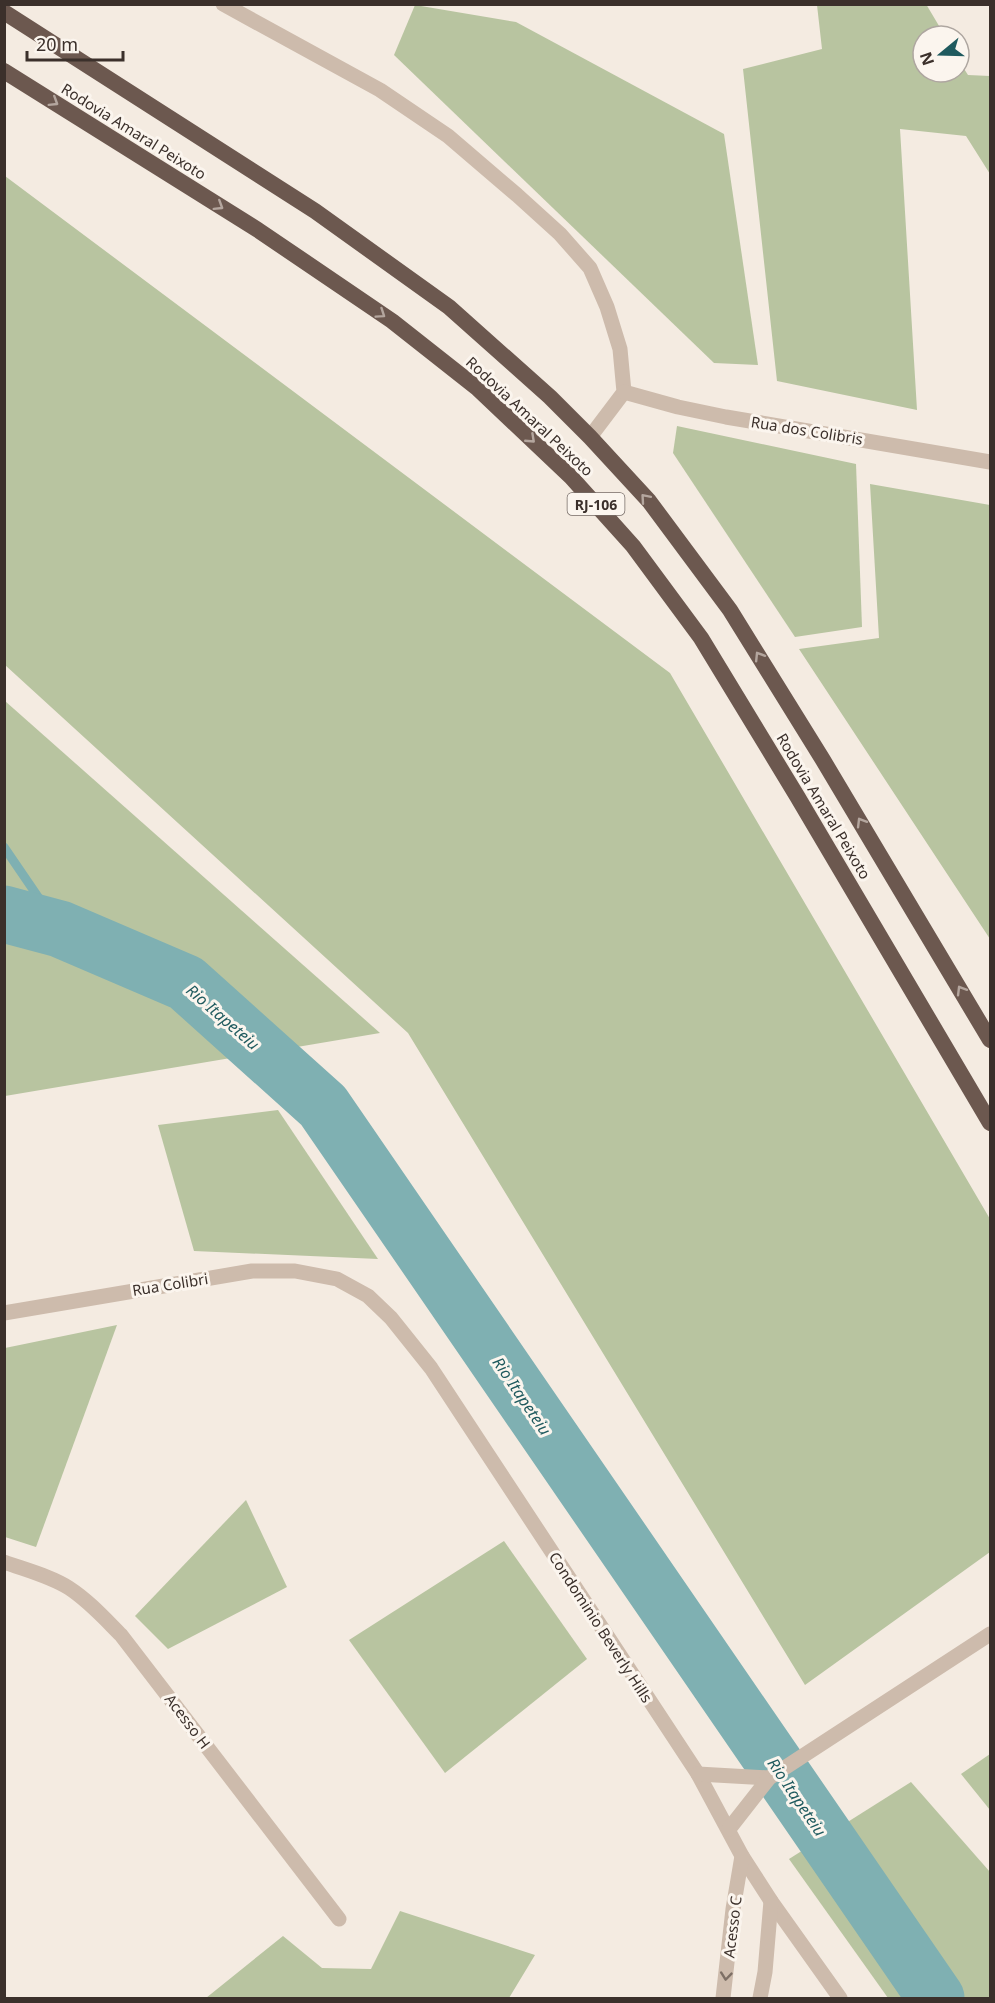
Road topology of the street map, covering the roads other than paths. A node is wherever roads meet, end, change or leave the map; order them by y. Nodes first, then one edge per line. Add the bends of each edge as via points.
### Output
1 (223, 4) edge
2 (4, 12) edge
3 (4, 71) edge
4 (624, 392) junction
5 (590, 437) junction
6 (990, 462) edge
7 (990, 1040) edge
8 (990, 1123) edge
9 (337, 1278) joint
10 (4, 1313) edge
11 (4, 1563) edge
12 (990, 1634) edge
13 (698, 1774) junction
14 (773, 1776) junction
15 (729, 1828) junction
16 (742, 1856) junction
17 (771, 1901) junction
18 (339, 1920) dead end
19 (723, 1998) edge
20 (759, 1998) edge
21 (840, 1998) edge

1 - 4 street via 390,96 448,136 560,234 590,268 608,307 620,349
2 - 5 highway, Rodovia Amaral Peixoto / RJ-106 via 315,211 439,300
3 -> 8 highway, Rodovia Amaral Peixoto / RJ-106 via 258,230 392,321 477,388 572,477 633,546 701,638
4 - 5 street
4 - 6 street, Rua dos Colibris via 726,417
7 -> 5 highway, Rodovia Amaral Peixoto / RJ-106 via 730,610 649,501
9 - 10 street, Rua Colibri via 295,1271 252,1271
9 - 13 street, Condominio Beverly Hills via 368,1296 391,1318 431,1368
11 - 18 street, Acesso H via 68,1588 122,1635
12 - 14 street
13 - 14 street
13 - 15 street, Condominio Beverly Hills
14 - 15 street
15 - 16 street, Condominio Beverly Hills
16 - 17 street, Condominio Beverly Hills
16 -> 19 street, Acesso C
17 - 20 street
17 - 21 street, Condominio Beverly Hills

